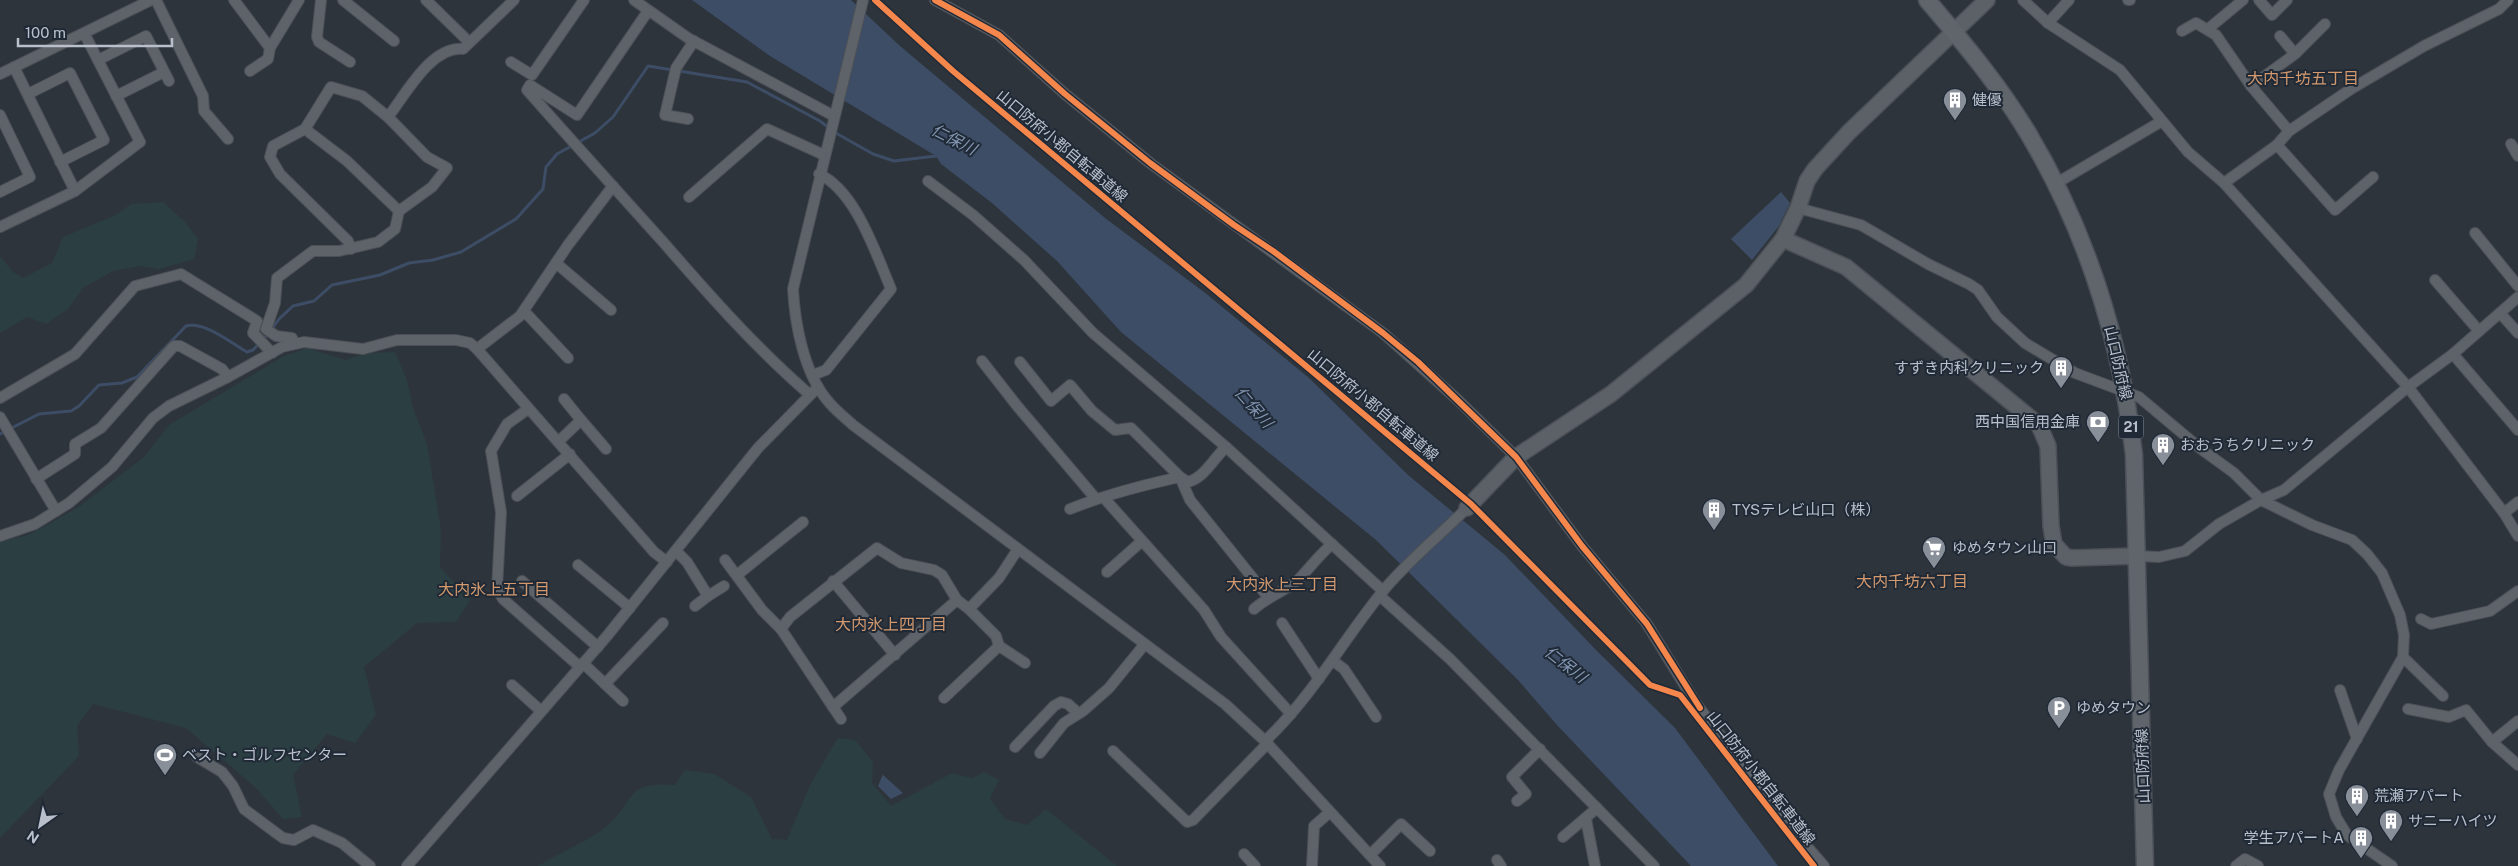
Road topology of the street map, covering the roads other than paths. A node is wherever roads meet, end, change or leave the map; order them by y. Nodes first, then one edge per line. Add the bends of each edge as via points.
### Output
1 (151, 0) edge
2 (156, 0) edge
3 (234, 0) edge
4 (300, 0) edge
5 (321, 0) edge
6 (343, 0) edge
7 (426, 0) edge
8 (514, 0) edge
9 (584, 0) edge
10 (634, 0) edge
11 (863, 0) edge
12 (935, 0) edge
13 (1927, 0) edge
14 (1988, 0) edge
15 (2023, 0) edge
16 (2069, 0) edge
17 (2243, 0) edge
18 (2259, 0) edge
19 (2287, 0) edge
20 (2508, 0) edge
21 (648, 11) junction
22 (2048, 23) junction
23 (2325, 24) dead end
24 (2208, 30) junction
25 (2182, 31) dead end
26 (1954, 32) junction
27 (84, 33) junction
28 (2280, 36) dead end
29 (394, 41) dead end
30 (694, 41) junction
31 (469, 42) junction
32 (270, 48) junction
33 (2295, 54) junction
34 (98, 60) junction
35 (350, 62) dead end
36 (511, 62) dead end
37 (14, 67) junction
38 (250, 71) dead end
39 (0, 74) edge
40 (2251, 86) junction
41 (28, 94) junction
42 (116, 96) junction
43 (0, 115) edge
44 (834, 116) junction
45 (388, 117) junction
46 (688, 119) dead end
47 (2162, 121) junction
48 (305, 129) junction
49 (2289, 131) junction
50 (228, 139) dead end
51 (2511, 144) dead end
52 (2276, 145) junction
53 (2518, 154) edge
54 (824, 156) junction
55 (60, 162) junction
56 (820, 174) junction
57 (2373, 177) dead end
58 (928, 181) dead end
59 (2224, 183) junction
60 (2055, 184) junction
61 (613, 186) junction
62 (75, 191) junction
63 (0, 192) edge
64 (689, 198) dead end
65 (1798, 208) junction
66 (399, 211) junction
67 (1, 223) edge
68 (2475, 233) dead end
69 (1783, 240) junction
70 (351, 249) junction
71 (556, 263) junction
72 (2435, 280) dead end
73 (2518, 286) edge
74 (2518, 297) edge
75 (524, 310) junction
76 (611, 310) dead end
77 (2500, 313) junction
78 (2479, 331) junction
79 (2518, 333) edge
80 (294, 342) junction
81 (477, 349) junction
82 (272, 353) junction
83 (2453, 354) junction
84 (568, 358) dead end
85 (982, 361) dead end
86 (1020, 362) dead end
87 (813, 375) junction
88 (228, 378) junction
89 (818, 386) junction
90 (2408, 387) junction
91 (2125, 391) junction
92 (809, 394) junction
93 (0, 398) edge
94 (564, 399) dead end
95 (528, 409) junction
96 (0, 417) edge
97 (582, 420) junction
98 (2518, 430) edge
99 (559, 441) junction
100 (1226, 447) junction
101 (606, 449) dead end
102 (570, 454) junction
103 (1516, 457) junction
104 (1180, 478) junction
105 (36, 479) junction
106 (517, 496) dead end
107 (1100, 498) junction
108 (2261, 500) junction
109 (2518, 502) edge
110 (1467, 508) joint
111 (1070, 509) dead end
112 (56, 511) junction
113 (2504, 513) junction
114 (803, 522) dead end
115 (0, 536) edge
116 (2518, 536) edge
117 (1142, 541) junction
118 (1332, 544) junction
119 (1018, 549) junction
120 (676, 551) junction
121 (2137, 556) junction
122 (725, 560) dead end
123 (667, 562) junction
124 (578, 565) dead end
125 (1107, 572) dead end
126 (736, 575) junction
127 (522, 581) dead end
128 (833, 581) junction
129 (724, 586) dead end
130 (1383, 591) junction
131 (2518, 591) edge
132 (708, 596) junction
133 (1268, 597) junction
134 (957, 600) junction
135 (695, 606) dead end
136 (630, 608) junction
137 (969, 609) junction
138 (1254, 609) dead end
139 (2421, 620) dead end
140 (663, 623) dead end
141 (1282, 623) dead end
142 (781, 629) junction
143 (1144, 645) junction
144 (598, 646) junction
145 (999, 646) junction
146 (895, 655) junction
147 (2403, 657) junction
148 (1333, 661) junction
149 (1026, 663) dead end
150 (582, 665) junction
151 (1319, 679) junction
152 (605, 684) junction
153 (512, 685) dead end
154 (2340, 690) dead end
155 (2442, 696) dead end
156 (944, 698) dead end
157 (623, 701) dead end
158 (833, 707) junction
159 (2408, 709) dead end
160 (541, 711) junction
161 (1078, 714) junction
162 (1291, 714) junction
163 (1376, 717) dead end
164 (841, 719) dead end
165 (2518, 721) edge
166 (2356, 739) junction
167 (1266, 742) junction
168 (2492, 742) junction
169 (1015, 747) dead end
170 (1540, 749) junction
171 (1114, 751) dead end
172 (1040, 753) dead end
173 (197, 757) dead end
174 (2518, 765) edge
175 (1517, 801) dead end
176 (1597, 808) junction
177 (1330, 812) junction
178 (1586, 819) junction
179 (1563, 837) dead end
180 (1430, 851) dead end
181 (1244, 854) dead end
182 (1370, 855) junction
183 (370, 866) edge
184 (407, 866) edge
185 (1255, 866) edge
186 (1312, 866) edge
187 (1380, 866) edge
188 (1595, 866) edge
189 (1654, 866) edge
190 (1824, 866) edge
191 (2145, 866) edge
192 (2236, 866) edge
193 (2258, 866) edge
194 (2392, 866) edge

1 - 27 street
2 - 50 street via 203,96 204,111
3 - 32 street
4 - 32 street
5 - 35 street via 319,42
6 - 29 street
7 - 31 street
8 - 31 street
9 - 36 street via 532,75
10 - 21 street
11 - 44 street
12 - 103 street via 999,35 1150,163 1383,333 1418,362
13 - 26 main road, 山口防府線 / 21
14 - 26 street
15 - 22 street
16 - 22 street
17 - 24 street
18 - 19 street via 2272,15
20 - 49 street via 2499,9 2424,46 2351,89
21 - 30 street
21 - 61 street via 577,114 530,85 527,90
22 - 47 street via 2120,70
23 - 33 street
24 - 25 street via 2196,23
24 - 40 street via 2216,35
26 - 60 main road, 山口防府線 / 21 via 2005,98
26 - 65 street via 1834,147 1807,181
27 - 34 street
27 - 37 street
28 - 33 street
30 - 44 street
30 - 46 street via 675,71 665,115
31 - 45 street via 464,49 453,48 432,61
32 - 38 street via 268,59
33 - 40 street
34 - 42 street
34 - 42 street via 146,36 166,77
37 - 39 street
37 - 41 street
40 - 49 street
41 - 55 street
41 - 55 street via 70,73 104,140
42 - 62 street via 140,142
43 - 63 street via 30,177
44 - 54 street
45 - 48 street via 362,96 331,87
45 - 66 street via 427,157 447,168 432,187
47 - 59 street via 2188,152
47 - 60 street
48 - 66 street via 347,161
48 - 70 street via 272,146 270,157 280,174 348,240
49 - 52 street
51 - 53 street
52 - 57 street via 2335,210
52 - 59 street
54 - 56 street
54 - 64 street via 767,129
55 - 62 street
56 - 87 street via 793,289 797,331
56 - 87 street via 846,195 891,289 826,370
58 - 100 street via 1024,260 1093,333
59 - 90 street
60 - 91 main road, 山口防府線 / 21 via 2074,222 2097,283
61 - 71 street
61 - 92 street via 727,315 772,362
62 - 67 street
65 - 69 street
65 - 91 street via 1861,225 1969,284 2025,343 2074,373
66 - 70 street via 395,229 378,242
68 - 73 street
69 - 103 street via 1746,285 1717,311 1611,394
69 - 121 street via 1846,266 2039,425 2048,446 2051,526 2054,544 2060,552 2072,558
70 - 80 street via 313,251 278,278 266,329 276,336 292,338
71 - 75 street
71 - 76 street
72 - 78 street
74 - 77 street
75 - 81 street
75 - 84 street
77 - 78 street
77 - 79 street
78 - 83 street
80 - 81 street via 363,349 397,340 456,340
80 - 82 street
81 - 95 street
82 - 88 street
82 - 93 street via 252,333 257,322 181,274 135,286 75,354
83 - 90 street
83 - 98 street
85 - 107 street via 1018,407
86 - 104 street via 1051,401 1070,385 1092,411 1115,430 1131,428
87 - 89 street
88 - 105 street via 222,369 180,346 174,346 101,428 75,444 75,454 70,459
88 - 112 street via 169,406 153,418 112,467
89 - 92 street
89 - 119 street via 827,400 853,424
90 - 108 street via 2302,477 2284,490
90 - 113 street
91 - 108 street via 2151,405 2234,473
91 - 121 main road, 山口防府線 / 21 via 2134,454
92 - 120 street via 758,448
94 - 97 street
95 - 99 street
95 - 150 street via 507,424 491,451 501,512 497,589 503,599
96 - 105 street
97 - 99 street
97 - 101 street
99 - 102 street
100 - 104 street via 1197,480 1188,482
100 - 118 street
102 - 106 street
102 - 123 street via 654,552
103 - 110 street
103 - 190 street via 1561,519 1647,624 1721,738
104 - 107 street
104 - 133 street via 1190,500
105 - 112 street
107 - 111 street
107 - 117 street
108 - 121 street via 2218,524 2185,551 2159,557
108 - 147 street via 2352,540 2367,554 2382,573 2400,615 2404,635
109 - 113 street
110 - 130 street
112 - 115 street via 35,524
113 - 116 street
114 - 126 street
117 - 125 street
117 - 162 street
118 - 130 street
118 - 133 street via 1311,562 1296,582
119 - 137 street via 999,578
119 - 143 street
120 - 123 street
120 - 132 street via 687,562
121 - 191 main road, 山口防府線 / 21
122 - 126 street
123 - 136 street
124 - 136 street
126 - 142 street
127 - 144 street via 540,591 557,617
128 - 134 street via 877,548 900,563 934,570 942,575
128 - 142 street via 790,617
128 - 146 street
129 - 132 street
130 - 148 street
130 - 170 street
131 - 139 street via 2490,610 2431,624
132 - 135 street
133 - 138 street
134 - 137 street
134 - 146 street
136 - 144 street
137 - 145 street via 996,636
140 - 152 street
141 - 151 street
142 - 158 street
143 - 161 street via 1109,688
143 - 167 street via 1225,704
144 - 150 street
145 - 149 street
145 - 156 street
146 - 158 street
147 - 155 street
147 - 166 street
148 - 151 street
148 - 163 street via 1344,669
150 - 152 street
150 - 160 street
151 - 162 street
152 - 157 street
153 - 160 street
154 - 166 street
158 - 164 street
159 - 168 street via 2449,717 2466,710
160 - 184 street
161 - 169 street via 1061,702
161 - 172 street via 1064,723
162 - 167 street
165 - 168 street
166 - 194 street via 2329,794 2336,817 2347,834
167 - 171 street via 1188,822
167 - 177 street
168 - 174 street
170 - 175 street via 1512,777 1526,794
170 - 176 street
173 - 183 street via 222,772 244,809 283,838 294,840 313,830 342,843
176 - 178 street
176 - 189 street
177 - 182 street
177 - 186 street via 1314,826
178 - 179 street
178 - 188 street
180 - 182 street via 1401,824
181 - 185 street
182 - 187 street
192 - 193 street via 2245,859

